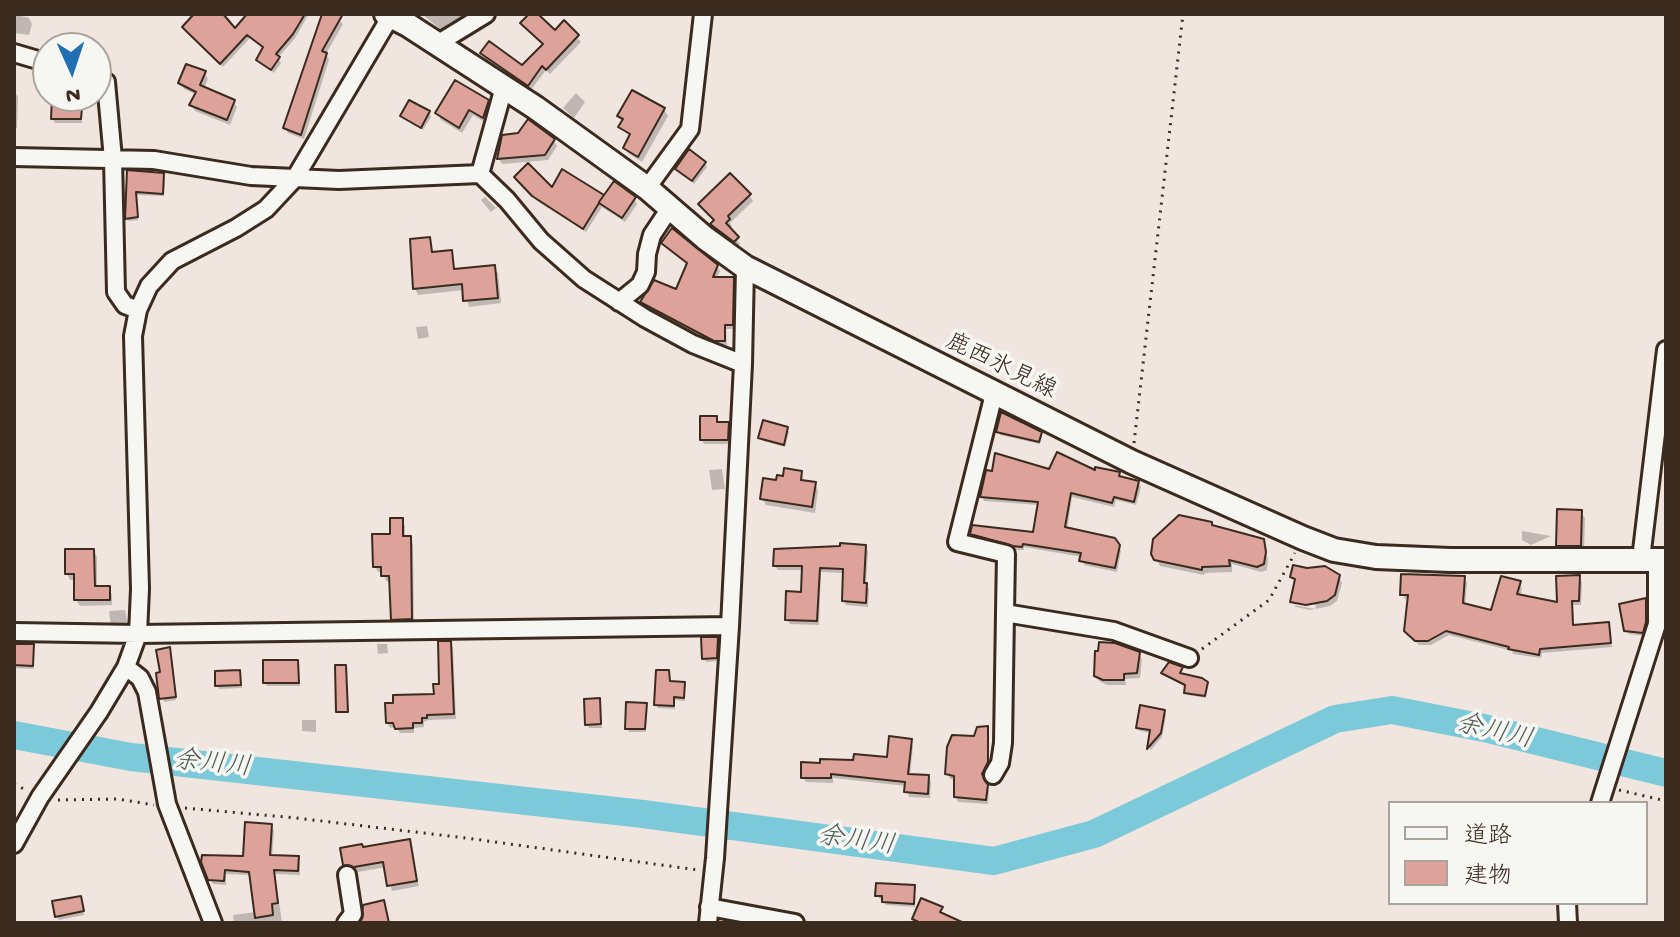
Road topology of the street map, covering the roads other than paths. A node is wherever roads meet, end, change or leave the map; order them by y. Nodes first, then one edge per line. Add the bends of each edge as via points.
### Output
1 (486, 14) edge
2 (703, 14) edge
3 (390, 15) edge
4 (437, 44) junction
5 (504, 87) junction
6 (109, 112) edge
7 (14, 157) edge
8 (113, 159) junction
9 (480, 174) junction
10 (295, 178) junction
11 (647, 188) junction
12 (670, 208) junction
13 (745, 267) junction
14 (619, 302) junction
15 (138, 310) junction
16 (1666, 350) edge
17 (743, 364) junction
18 (994, 394) junction
19 (1654, 559) edge
20 (1005, 613) junction
21 (730, 626) junction
22 (14, 632) edge
23 (138, 634) junction
24 (1189, 658) road end
25 (126, 667) junction
26 (993, 775) dead end
27 (1601, 801) edge
28 (14, 844) edge
29 (347, 875) dead end
30 (708, 915) edge
31 (213, 923) edge
32 (346, 923) edge
33 (795, 923) edge

1 - 4 street
2 - 11 street via 690,129
3 - 4 main road, 鹿西氷見線
3 - 10 street
4 - 5 main road, 鹿西氷見線
5 - 9 street
5 - 11 main road, 鹿西氷見線
6 - 8 street
7 - 8 street
8 - 10 street
8 - 15 street via 116,292 125,305
9 - 10 street
9 - 14 street via 541,241
10 - 15 street via 266,209 172,261 149,286
11 - 12 main road, 鹿西氷見線
12 - 13 main road, 鹿西氷見線
12 - 14 street via 652,235 640,285
13 - 17 street
13 - 18 main road, 鹿西氷見線
14 - 17 street via 693,344
15 - 23 street via 133,336
16 - 19 street
17 - 21 street
18 - 19 main road, 鹿西氷見線 via 1132,462 1334,550 1450,560
18 - 20 street via 957,542 1006,554
19 - 27 street via 1657,624
20 - 24 street via 1114,631
20 - 26 street via 1003,743
21 - 23 street
21 - 30 street
22 - 23 street
23 - 25 street
25 - 28 street
25 - 31 street via 147,692 168,806
29 - 32 street via 353,914
30 - 33 street

